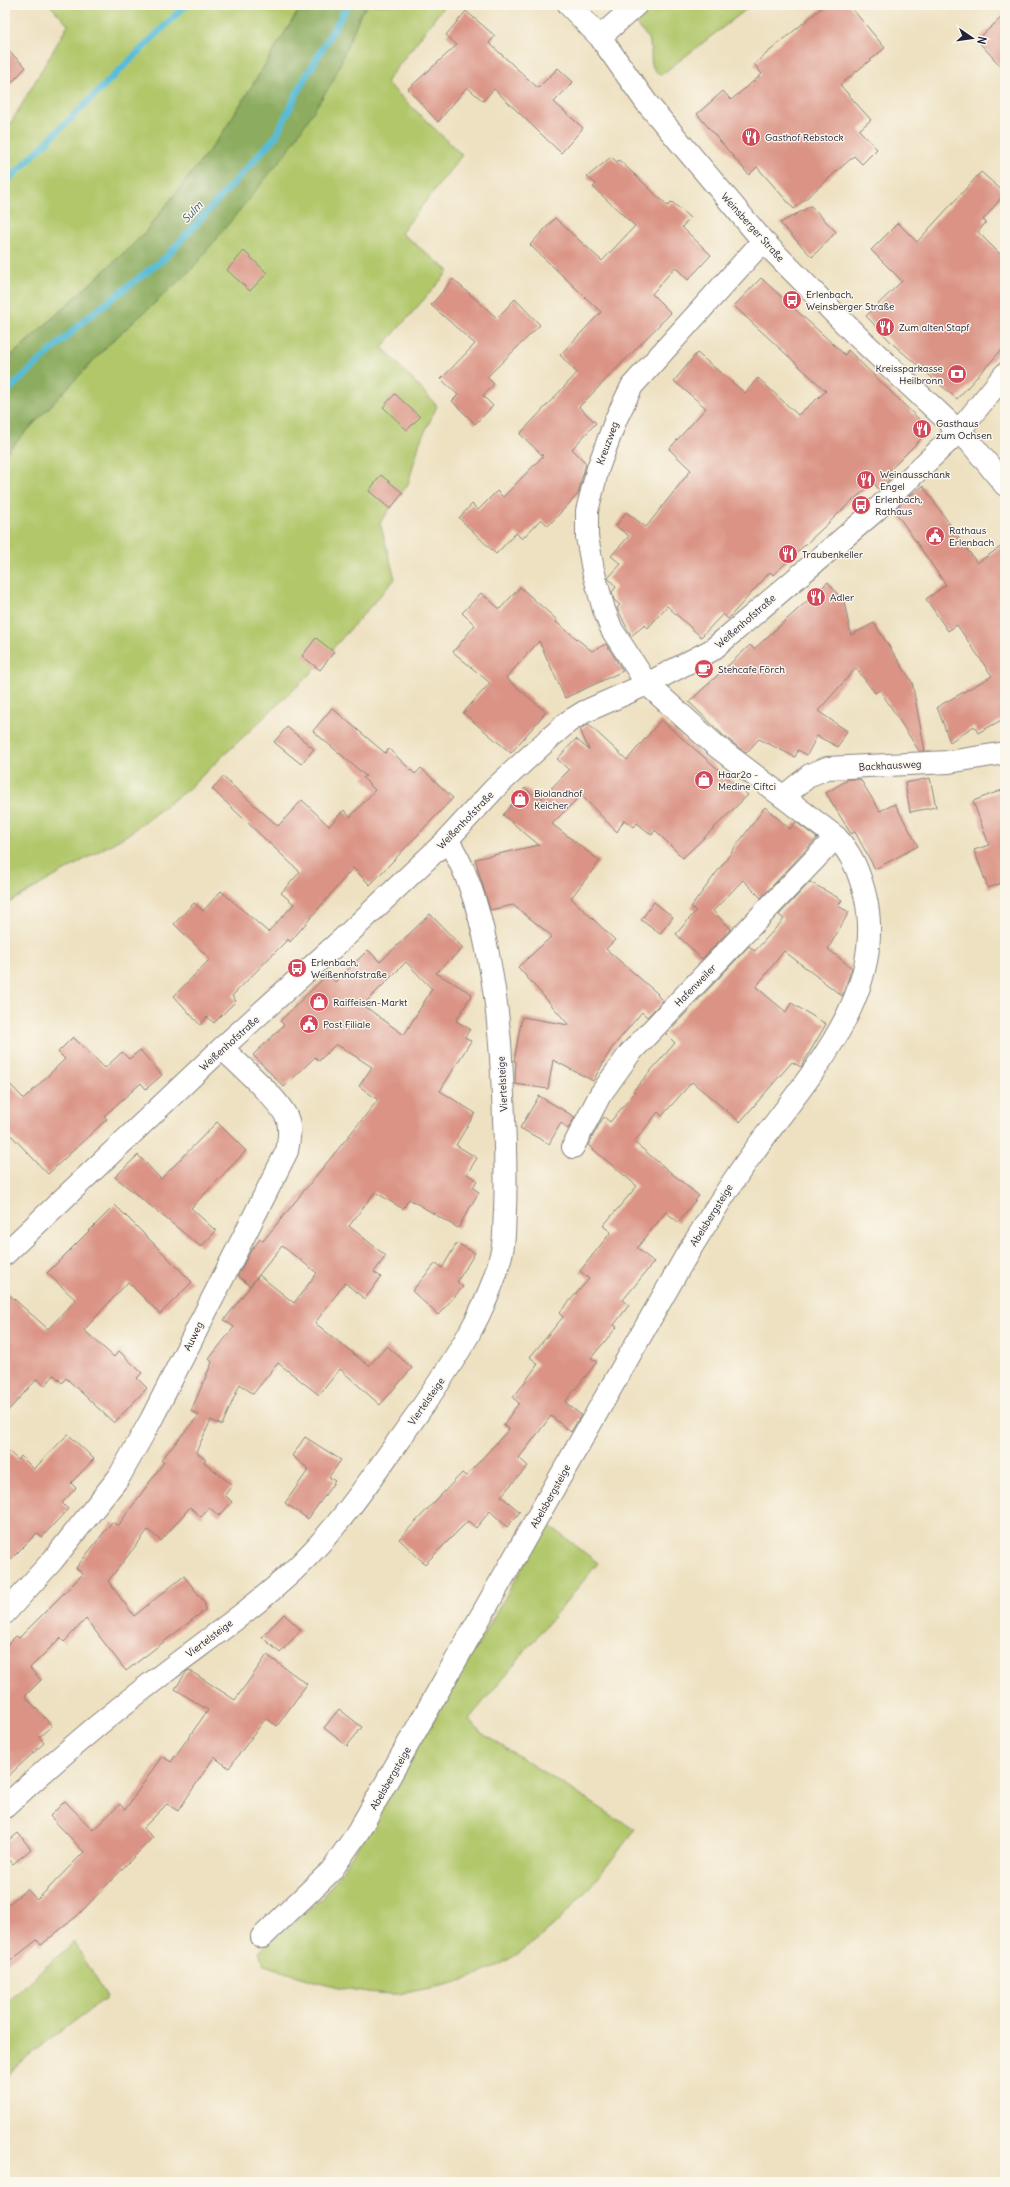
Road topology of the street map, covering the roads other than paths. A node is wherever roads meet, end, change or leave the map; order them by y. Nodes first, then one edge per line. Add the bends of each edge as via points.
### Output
1 (569, 5) edge
2 (636, 5) edge
3 (600, 37) junction
4 (764, 241) junction
5 (1005, 374) edge
6 (958, 432) junction
7 (1003, 479) edge
8 (647, 684) junction
9 (1005, 753) edge
10 (784, 796) junction
11 (836, 837) junction
12 (447, 840) junction
13 (222, 1048) junction
14 (573, 1147) dead end
15 (5, 1254) edge
16 (5, 1613) edge
17 (5, 1807) edge
18 (262, 1937) dead end

1 - 3 street, Weinsberger Straße
2 - 3 street
3 - 4 street, Weinsberger Straße via 646,102
4 - 6 street, Weinsberger Straße via 855,334
4 - 8 street, Kreuzweg via 632,386 616,419 596,475 587,511 587,537 593,570 612,630
5 - 6 street, Weißenhofstraße
6 - 7 street, Weinsberger Straße
6 - 8 street, Weißenhofstraße via 874,512 712,650
8 - 10 street via 716,746
8 - 12 street, Weißenhofstraße via 584,712 568,722 496,788
9 - 10 street, Backhausweg via 949,762 827,768 810,775
10 - 11 street
11 - 14 street, Hafenweiler via 630,1053 600,1095
11 - 18 street, Abelsbergsteige via 849,852 862,884 869,914 870,940 867,964 854,1003 830,1047 740,1170 686,1256 358,1832 332,1871
12 - 13 street, Weißenhofstraße via 303,976
12 - 17 street, Viertelsteige via 459,856 469,883 484,939 500,1028 506,1189 503,1247 493,1282 478,1316 445,1374 335,1525 293,1571 106,1717 49,1765
13 - 15 street, Weißenhofstraße
13 - 16 street, Auweg via 280,1106 287,1119 290,1136 287,1151 151,1420 119,1477 53,1560

